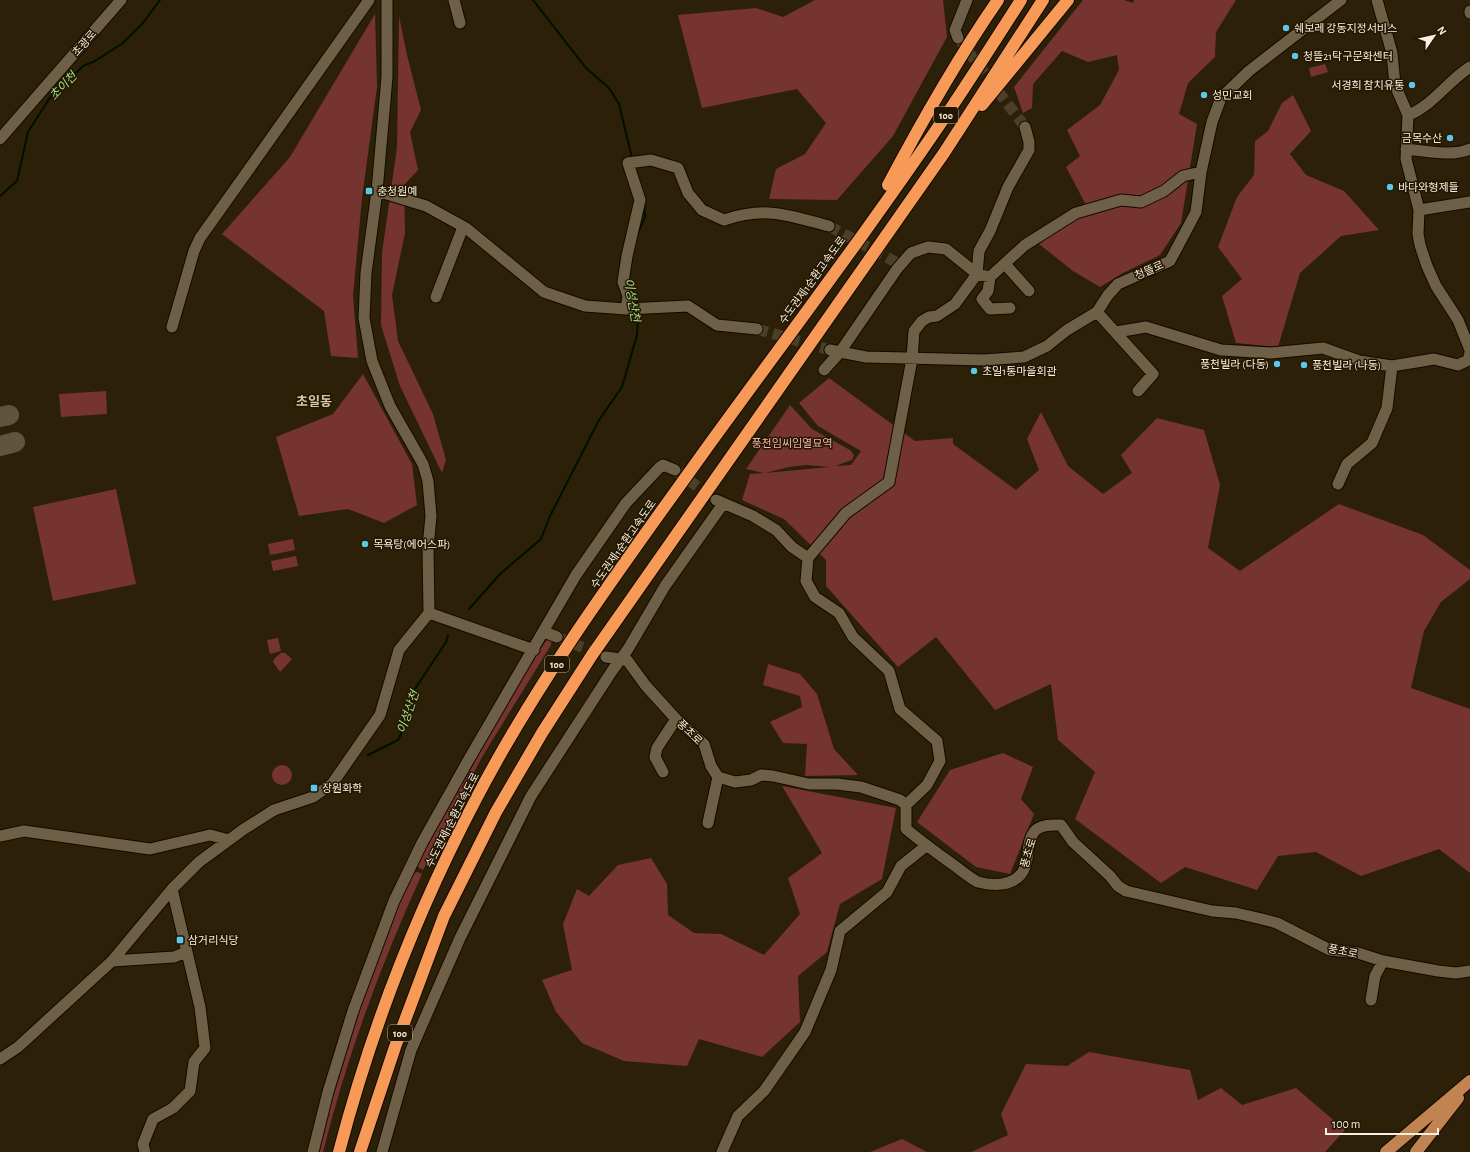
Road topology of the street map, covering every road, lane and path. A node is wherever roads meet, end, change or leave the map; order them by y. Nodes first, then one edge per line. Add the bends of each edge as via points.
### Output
1 (121, 0) edge
2 (369, 0) edge
3 (389, 0) edge
4 (454, 0) edge
5 (967, 0) edge
6 (998, 0) edge
7 (1021, 0) edge
8 (1043, 0) edge
9 (1068, 0) edge
10 (1341, 0) edge
11 (1377, 0) edge
12 (460, 23) dead end
13 (958, 38) tunnel mouth
14 (1470, 67) edge
15 (1408, 115) junction
16 (1025, 127) tunnel mouth
17 (0, 139) edge
18 (1406, 149) junction
19 (1470, 149) edge
20 (944, 153) junction
21 (1201, 172) junction
22 (376, 191) junction
23 (1470, 202) edge
24 (1419, 210) junction
25 (463, 226) junction
26 (829, 226) tunnel mouth
27 (867, 227) junction
28 (1005, 264) junction
29 (978, 274) junction
30 (990, 277) junction
31 (1029, 291) dead end
32 (436, 297) dead end
33 (626, 308) junction
34 (1010, 308) dead end
35 (1097, 312) junction
36 (1458, 320) junction
37 (1470, 326) edge
38 (172, 327) dead end
39 (757, 329) tunnel mouth
40 (1116, 332) junction
41 (1470, 350) edge
42 (835, 351) junction
43 (1470, 353) edge
44 (912, 359) junction
45 (1392, 366) junction
46 (824, 370) dead end
47 (1138, 391) dead end
48 (675, 470) tunnel mouth
49 (1338, 484) dead end
50 (808, 558) junction
51 (429, 613) junction
52 (544, 632) junction
53 (557, 637) tunnel mouth
54 (534, 650) junction
55 (606, 657) tunnel mouth
56 (621, 659) junction
57 (676, 719) junction
58 (663, 772) dead end
59 (718, 777) junction
60 (906, 805) junction
61 (708, 823) dead end
62 (0, 836) edge
63 (229, 840) junction
64 (926, 846) junction
65 (172, 889) junction
66 (186, 952) junction
67 (112, 961) junction
68 (1383, 962) junction
69 (1470, 971) edge
70 (1371, 1000) dead end
71 (0, 1059) edge
72 (1470, 1081) edge
73 (145, 1152) edge
74 (313, 1152) edge
75 (339, 1152) edge
76 (360, 1152) edge
77 (382, 1152) edge
78 (722, 1152) edge
79 (1386, 1152) edge
80 (1416, 1152) edge

1 - 17 street, 초광로
2 - 38 street via 200,238
3 - 22 street via 387,77
4 - 12 street
5 - 13 street via 955,30
6 - 27 highway via 974,34 914,136
7 - 27 highway, 수도권제1순환고속도로 / 100 via 950,109
8 - 20 highway, 100
9 - 20 highway
10 - 21 street, 청뜰로 via 1249,71 1221,98 1212,122
11 - 15 street via 1392,53 1395,85
14 - 15 street via 1451,80 1420,110
15 - 18 street
16 - 29 street via 1029,150 1008,187 979,251
18 - 19 street via 1436,152
18 - 24 street via 1408,172
20 - 76 highway, 100 via 592,655 542,733 496,812 444,916 395,1047
21 - 28 street via 1184,176 1164,191 1140,202 1121,200 1076,213 1025,245
21 - 35 street, 청뜰로 via 1196,212 1170,261 1118,284
22 - 25 street via 426,206
22 - 51 street via 366,273 364,318 372,362 393,411 423,464 428,481 431,516 428,547
23 - 24 street
24 - 36 street via 1418,234 1427,266 1447,305
25 - 32 street
25 - 33 street via 544,292 585,306
26 - 33 street via 767,212 742,214 724,220 702,210 688,193 678,168 651,160 628,163 640,200 623,282 628,296
27 - 75 highway, 수도권제1순환고속도로 / 100 via 656,518 521,720 480,792 422,910 373,1038
28 - 30 street
28 - 31 street
29 - 30 street
29 - 42 street via 946,249 928,247 911,253
29 - 44 street via 955,304 943,313 929,317 916,325
30 - 34 street via 988,291 982,299 990,309
33 - 39 street via 688,306 717,325
35 - 40 street
35 - 44 street, 청뜰로 via 1047,346 1024,357 984,360
36 - 37 street
36 - 41 street
40 - 45 street via 1146,327 1222,350 1271,353 1323,348 1359,361
40 - 47 street via 1153,374
42 - 44 street, 청뜰로 via 866,357
42 - 46 street
43 - 45 street via 1468,360 1458,365 1434,359
44 - 50 street via 889,482 846,513
45 - 49 street via 1387,408 1372,443 1347,464
48 - 52 street via 663,465 626,503 580,569
50 - 56 street via 792,547 776,530 753,516 720,502
50 - 60 street via 806,581 815,597 839,613 853,637 889,671 900,709 937,741 940,761 926,785
51 - 54 street
51 - 63 street via 399,650 380,715 332,784 313,797 274,810
52 - 53 street
52 - 54 street
54 - 74 street via 422,843 394,901 343,1041
55 - 56 street
56 - 57 street, 풍초로 via 627,660
56 - 77 street via 531,796 460,938 411,1050
57 - 58 street via 657,748 655,757
57 - 59 street, 풍초로 via 704,744 711,766
59 - 60 street via 735,782 773,776 809,784 861,787 900,800
59 - 61 street
60 - 64 street, 풍초로 via 906,829
62 - 63 street via 24,831 150,849 210,835
63 - 65 street via 199,862
64 - 68 street, 풍초로 via 976,881 985,884 1008,883 1022,873 1026,866 1036,830 1043,826 1061,825 1073,842 1126,891 1277,923 1330,950 1358,953
64 - 78 street via 901,866 886,892 840,931 831,970 805,1032 764,1091 738,1116
65 - 66 street
65 - 67 street
66 - 67 street via 174,957
66 - 73 street via 200,1007 205,1048 194,1062 190,1091 173,1108 153,1119 144,1144
67 - 71 street via 18,1047
68 - 69 street, 풍초로 via 1456,973
68 - 70 street via 1375,976
72 - 79 main road
72 - 80 main road

